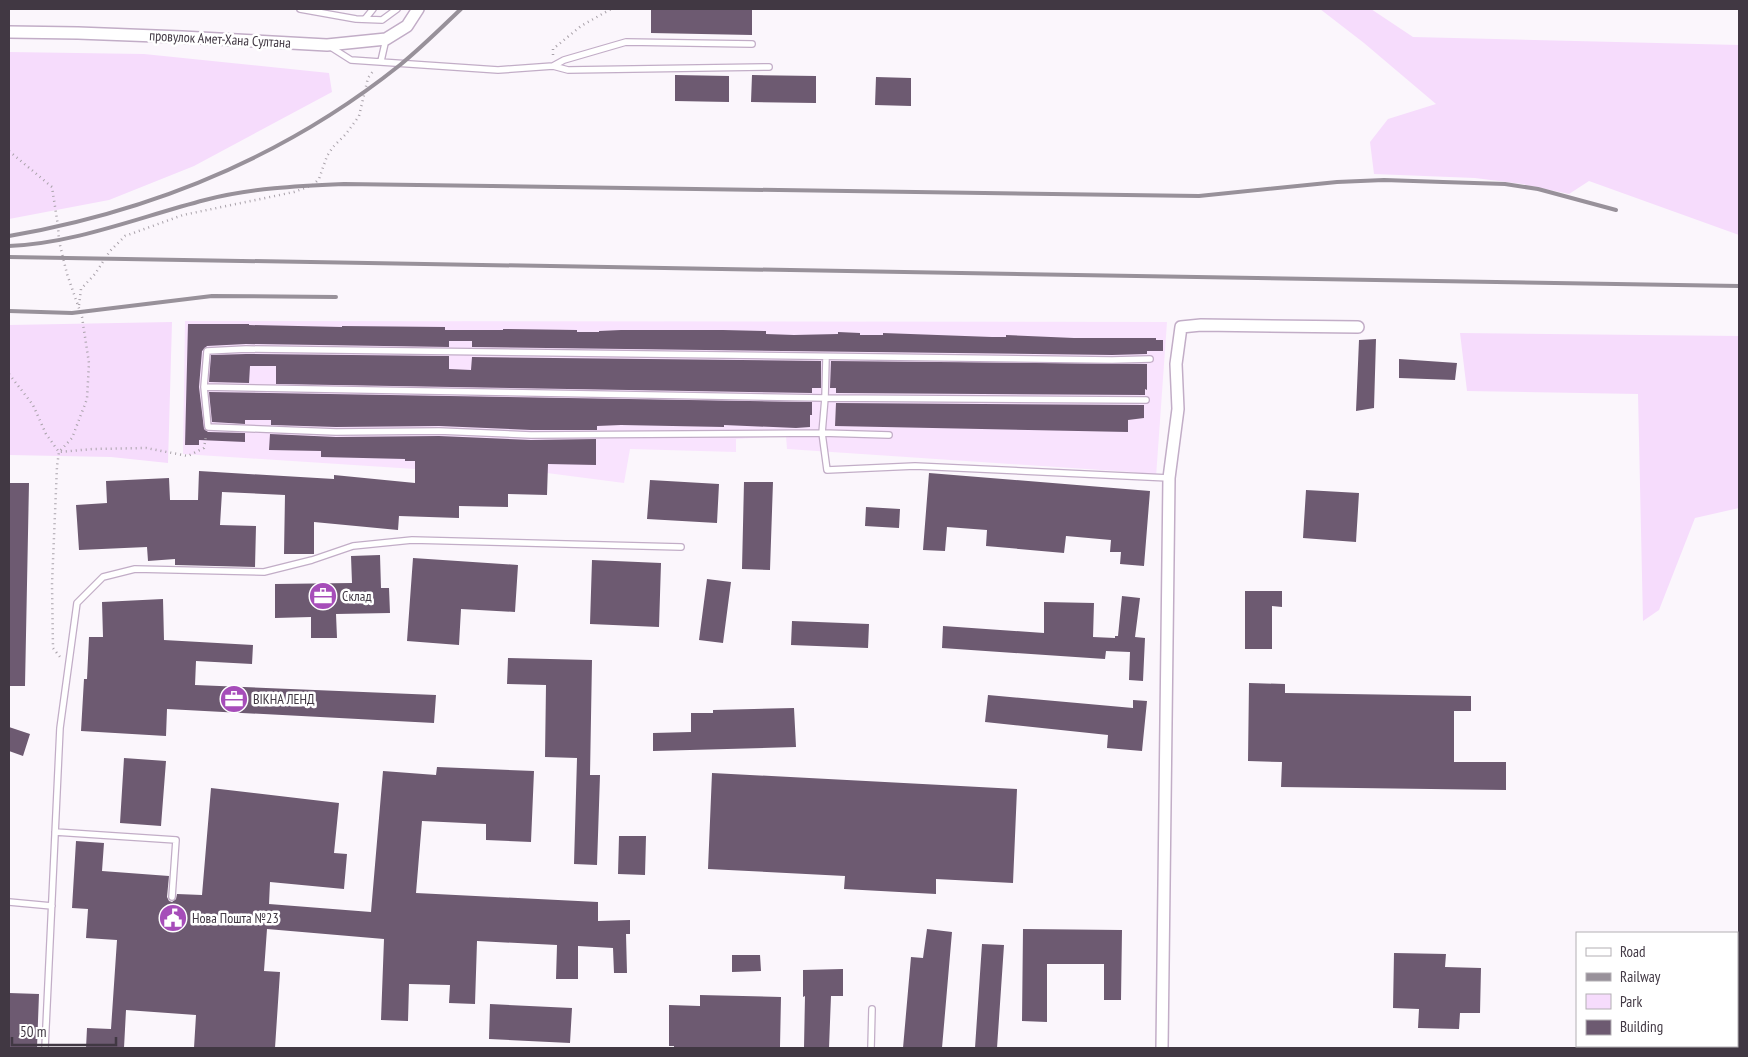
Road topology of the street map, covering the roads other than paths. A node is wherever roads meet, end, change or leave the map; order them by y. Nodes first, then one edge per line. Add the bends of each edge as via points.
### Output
1 (300, 9) edge
2 (372, 9) edge
3 (397, 9) edge
4 (418, 9) edge
5 (365, 19) junction
6 (9, 32) edge
7 (386, 39) junction
8 (752, 44) dead end
9 (327, 45) junction
10 (381, 61) junction
11 (553, 66) junction
12 (769, 67) dead end
13 (1358, 327) dead end
14 (826, 358) junction
15 (1150, 359) dead end
16 (204, 387) junction
17 (825, 398) junction
18 (1146, 400) dead end
19 (822, 433) junction
20 (889, 435) dead end
21 (1169, 478) junction
22 (680, 547) dead end
23 (55, 832) junction
24 (172, 897) dead end
25 (9, 902) edge
26 (52, 906) junction
27 (872, 1009) dead end
28 (45, 1048) edge
29 (871, 1048) edge
30 (1162, 1048) edge

1 - 5 lane
2 - 5 lane
3 - 5 lane via 382,20
4 - 7 street, провулок Амет-Хана Султана via 407,26
6 - 9 street, провулок Амет-Хана Султана
7 - 9 street, провулок Амет-Хана Султана
7 - 10 lane
8 - 11 lane via 626,42
9 - 10 lane via 351,60
10 - 11 lane via 498,70
11 - 12 lane via 568,70
13 - 21 street via 1181,327 1176,364 1178,409
14 - 15 lane
14 - 16 lane via 246,349 207,351
14 - 17 lane
16 - 17 lane
16 - 19 lane via 208,427 531,435
17 - 18 lane
17 - 19 lane
19 - 20 lane
19 - 21 lane via 827,470 915,466
21 - 30 street
22 - 23 lane via 412,540 354,546 264,572 135,569 103,577 77,603 60,728
23 - 24 lane via 176,840
23 - 26 lane
25 - 26 lane
26 - 28 lane
27 - 29 lane

